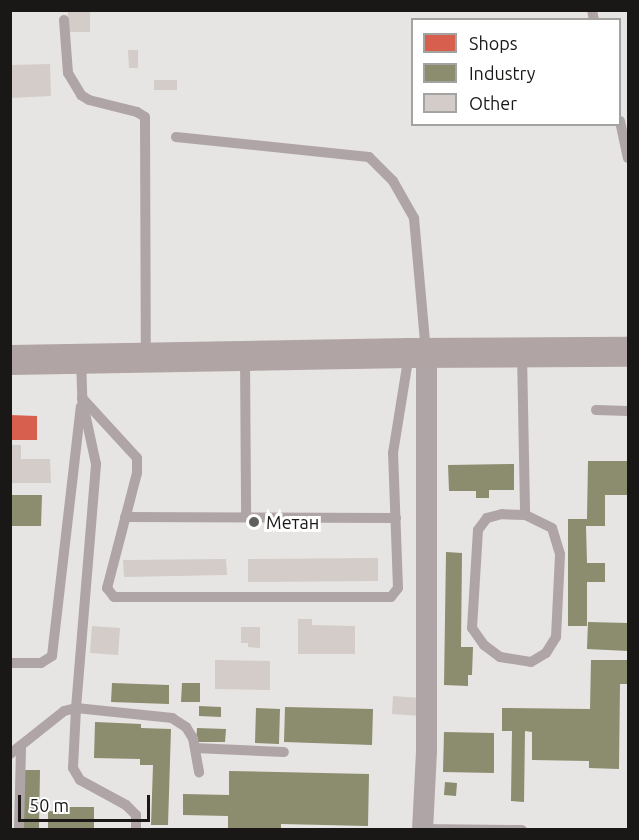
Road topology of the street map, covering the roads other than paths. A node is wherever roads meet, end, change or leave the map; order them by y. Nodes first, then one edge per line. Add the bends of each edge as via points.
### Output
1 (64, 20) dead end
2 (621, 126) edge
3 (176, 137) dead end
4 (628, 158) edge
5 (628, 352) edge
6 (418, 353) junction
7 (522, 353) junction
8 (245, 357) junction
9 (146, 358) junction
10 (10, 360) edge
11 (81, 360) junction
12 (82, 398) junction
13 (596, 410) dead end
14 (628, 411) edge
15 (525, 515) junction
16 (126, 517) junction
17 (246, 517) junction
18 (396, 518) junction
19 (10, 663) edge
20 (76, 708) junction
21 (21, 747) junction
22 (195, 748) junction
23 (284, 752) dead end
24 (10, 753) edge
25 (199, 772) dead end
26 (19, 830) edge
27 (135, 830) edge
28 (422, 830) edge
29 (522, 830) edge

1 - 9 lane via 68,73 81,95 145,117
2 - 4 lane
3 - 6 lane via 369,157 376,163 393,181 414,218
5 - 7 main road
6 - 7 main road
6 - 8 main road
6 - 18 lane via 393,453
6 - 28 street via 426,751
7 - 15 lane
8 - 9 main road
8 - 17 lane
9 - 11 main road
10 - 11 main road
11 - 12 lane
12 - 16 lane via 137,458
12 - 19 lane via 52,656 41,663
12 - 20 lane via 96,464
13 - 14 lane
15 - 15 lane via 487,518 478,530 472,628 484,645 500,657 531,662 546,653 556,637 560,554 552,528
16 - 17 lane
16 - 18 lane via 107,588 114,597 391,597 398,588
17 - 18 lane
20 - 21 lane via 64,711
20 - 22 lane via 172,718 186,727
20 - 27 lane via 73,768 80,780 126,805 136,815
21 - 24 lane
21 - 26 lane
22 - 23 lane
22 - 25 lane
28 - 29 lane

